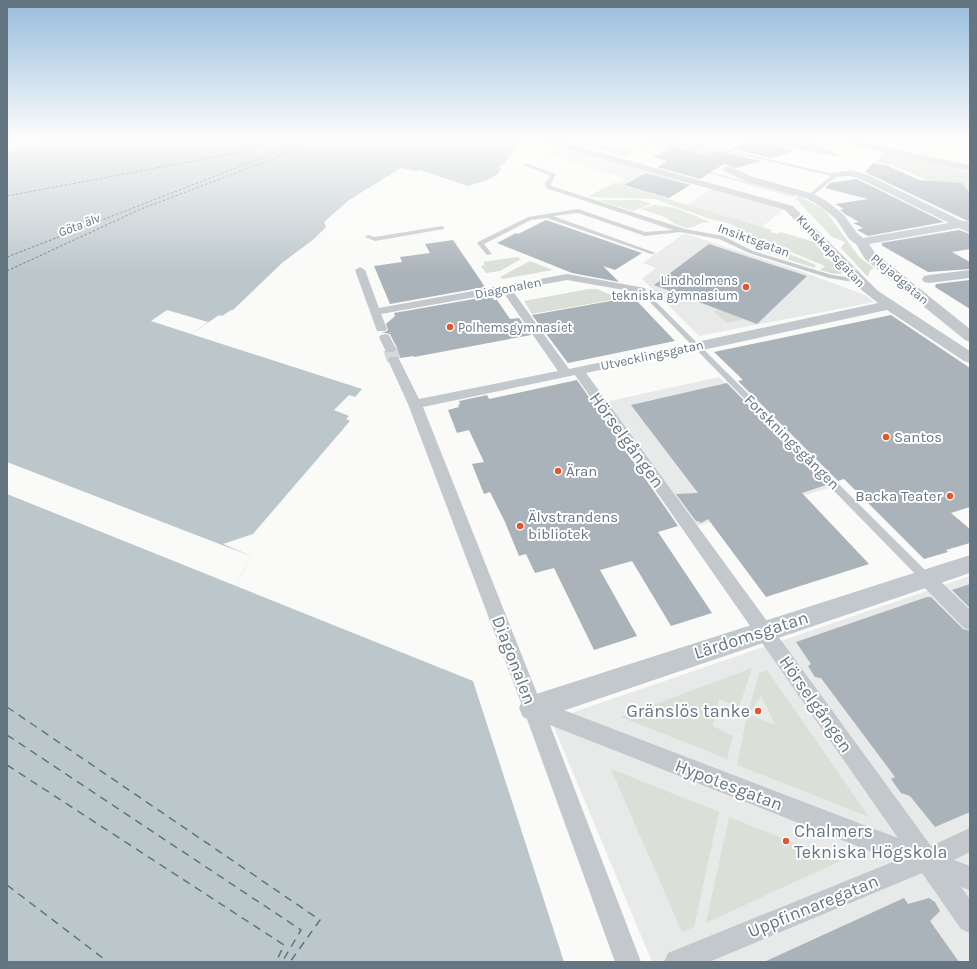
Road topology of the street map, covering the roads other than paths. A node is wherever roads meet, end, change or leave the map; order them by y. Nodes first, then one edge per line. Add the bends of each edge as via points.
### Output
1 (548, 183) edge
2 (700, 183) edge
3 (764, 183) edge
4 (825, 183) edge
5 (879, 183) edge
6 (810, 196) junction
7 (575, 206) dead end
8 (557, 214) junction
9 (547, 216) junction
10 (967, 226) edge
11 (442, 228) dead end
12 (684, 231) junction
13 (368, 237) dead end
14 (861, 242) junction
15 (653, 253) dead end
16 (489, 254) dead end
17 (360, 270) dead end
18 (970, 274) edge
19 (929, 278) dead end
20 (859, 281) junction
21 (506, 289) junction
22 (641, 290) joint
23 (890, 305) junction
24 (375, 312) junction
25 (970, 337) edge
26 (698, 346) junction
27 (970, 358) edge
28 (572, 372) junction
29 (415, 404) junction
30 (970, 564) edge
31 (926, 578) junction
32 (970, 622) edge
33 (764, 631) junction
34 (533, 708) junction
35 (970, 840) edge
36 (926, 860) junction
37 (970, 878) edge
38 (970, 920) edge
39 (628, 962) edge
40 (677, 962) edge

1 - 12 lane, Insiktsgatan via 548,187 584,201
2 - 20 street, Kunskapsgatan via 789,208
3 - 6 street, Plejadgatan
4 - 6 lane
5 - 10 street
6 - 14 street, Plejadgatan via 840,217 853,236
7 - 8 lane
8 - 9 lane
8 - 12 lane via 578,211 645,234
9 - 15 lane
9 - 16 lane via 530,218 480,243
10 - 14 street
11 - 13 lane via 375,239
12 - 20 lane, Insiktsgatan via 721,238 751,252 831,278
14 - 25 street, Plejadgatan via 870,256
17 - 24 street, Diagonalen
18 - 19 street
20 - 23 street, Kunskapsgatan
21 - 22 street, Diagonalen via 566,277
21 - 24 street, Diagonalen
21 - 28 street, Hörselgången via 532,326
22 - 26 lane, Forskningsgången
23 - 26 street, Utvecklingsgatan
23 - 27 street, Kunskapsgatan
24 - 29 street, Diagonalen
26 - 28 street, Utvecklingsgatan
26 - 31 lane, Forskningsgången
28 - 29 street, Utvecklingsgatan
28 - 33 street, Hörselgången
29 - 34 street, Diagonalen
30 - 31 street, Lärdomsgatan
31 - 32 street, Forskningsgången
31 - 33 street, Lärdomsgatan
33 - 34 street, Lärdomsgatan
33 - 36 street, Hörselgången
34 - 36 street, Hypotesgatan
34 - 39 street, Diagonalen
35 - 36 street, Uppfinnaregatan
36 - 37 street, Hypotesgatan
36 - 38 street, Hörselgången
36 - 40 street, Uppfinnaregatan

